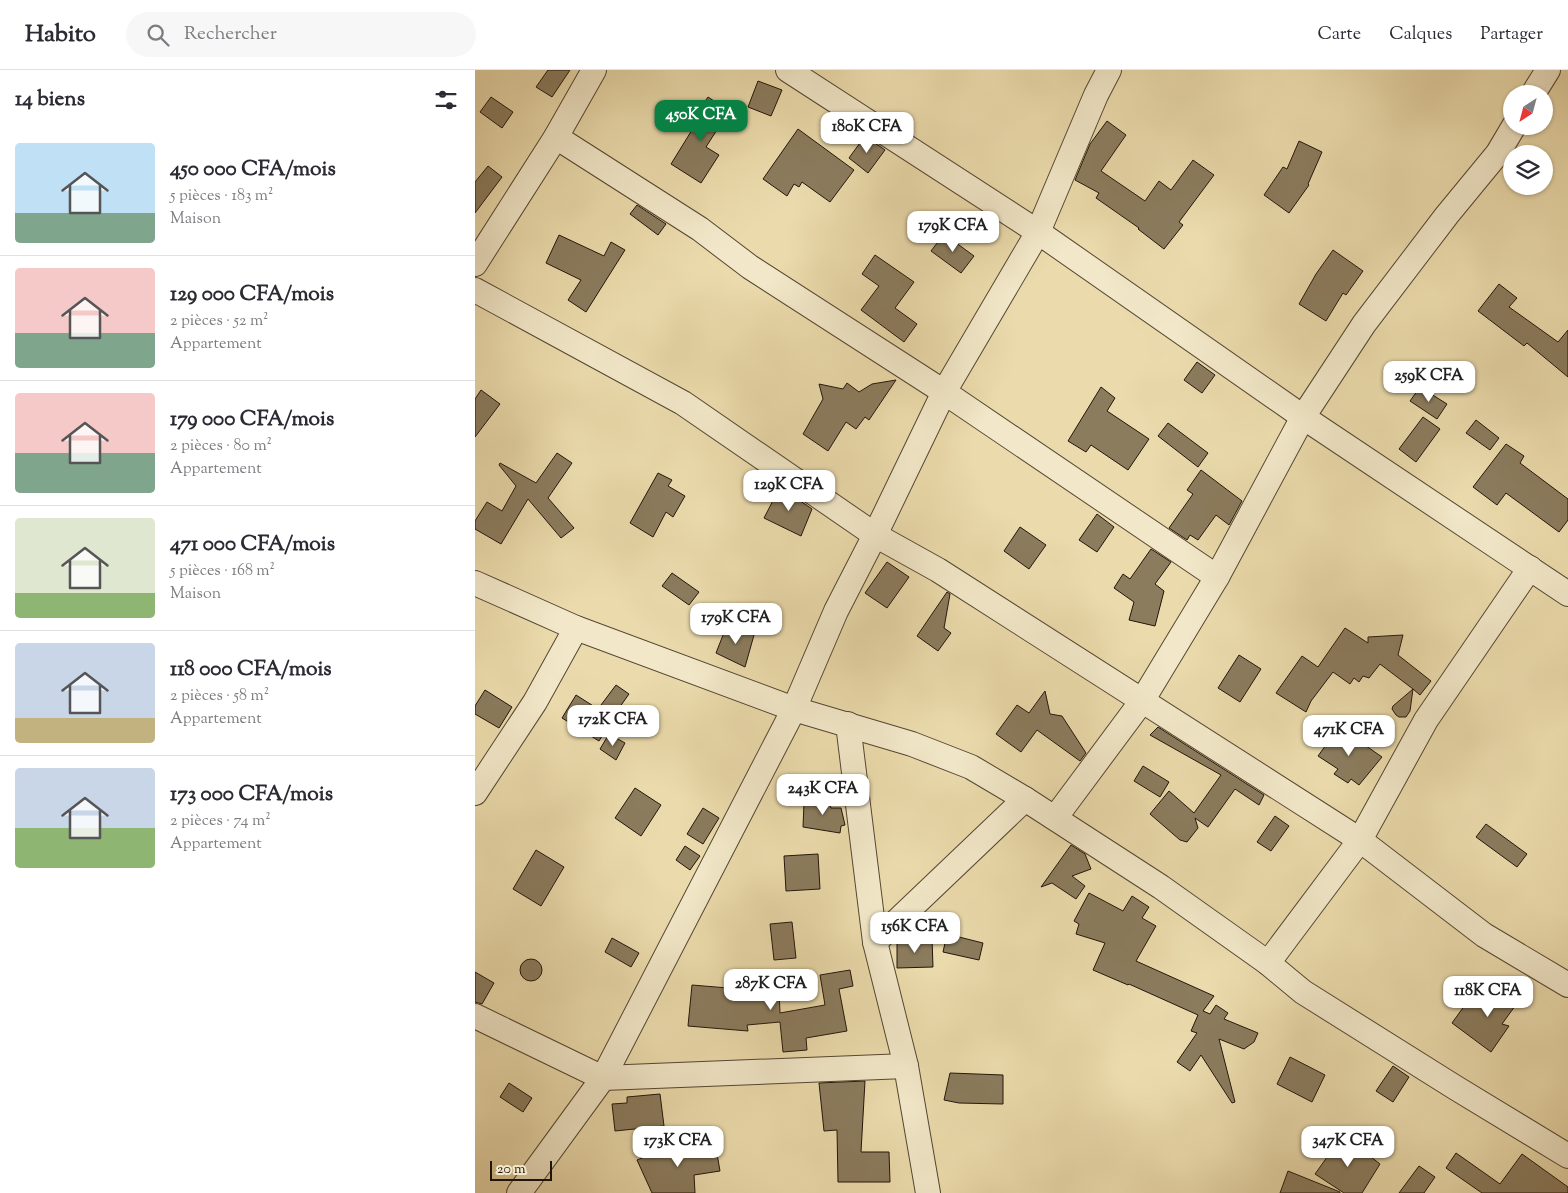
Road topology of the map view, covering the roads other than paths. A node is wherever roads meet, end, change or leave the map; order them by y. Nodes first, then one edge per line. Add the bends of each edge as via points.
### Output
1 (594, 70) edge
2 (788, 70) edge
3 (1109, 70) edge
4 (1547, 70) edge
5 (1538, 85) edge
6 (1509, 135) edge
7 (556, 137) junction
8 (1038, 232) junction
9 (475, 264) edge
10 (475, 290) edge
11 (944, 392) junction
12 (1303, 417) junction
13 (875, 534) junction
14 (1530, 568) junction
15 (1217, 577) junction
16 (475, 584) edge
17 (1568, 594) edge
18 (576, 628) junction
19 (1142, 701) junction
20 (794, 709) junction
21 (847, 724) junction
22 (475, 793) edge
23 (1025, 799) junction
24 (1055, 818) junction
25 (1360, 840) junction
26 (875, 942) junction
27 (1268, 963) junction
28 (1568, 985) edge
29 (475, 1016) edge
30 (906, 1066) junction
31 (603, 1078) junction
32 (1568, 1156) edge
33 (519, 1193) edge
34 (929, 1193) edge

1 - 7 street
2 - 8 street
3 - 8 street
4 - 5 street
6 - 12 street via 1364,324
7 - 9 street
7 - 11 street
8 - 11 street
8 - 12 street
10 - 13 street via 683,403
11 - 13 street
11 - 15 street
12 - 14 street
12 - 15 street
13 - 19 street via 938,570
13 - 20 street via 836,611
14 - 17 street
14 - 25 street via 1426,720
15 - 19 street
16 - 18 street
18 - 20 street
18 - 22 street via 535,702
19 - 24 street
19 - 25 street
20 - 21 street
20 - 31 street
21 - 23 street via 971,767
21 - 26 street
23 - 24 street
23 - 26 street
24 - 27 street via 1161,887
25 - 27 street
25 - 28 street via 1484,935
26 - 30 street
27 - 32 street via 1303,992
29 - 31 street
30 - 31 street
30 - 34 street
31 - 33 street

